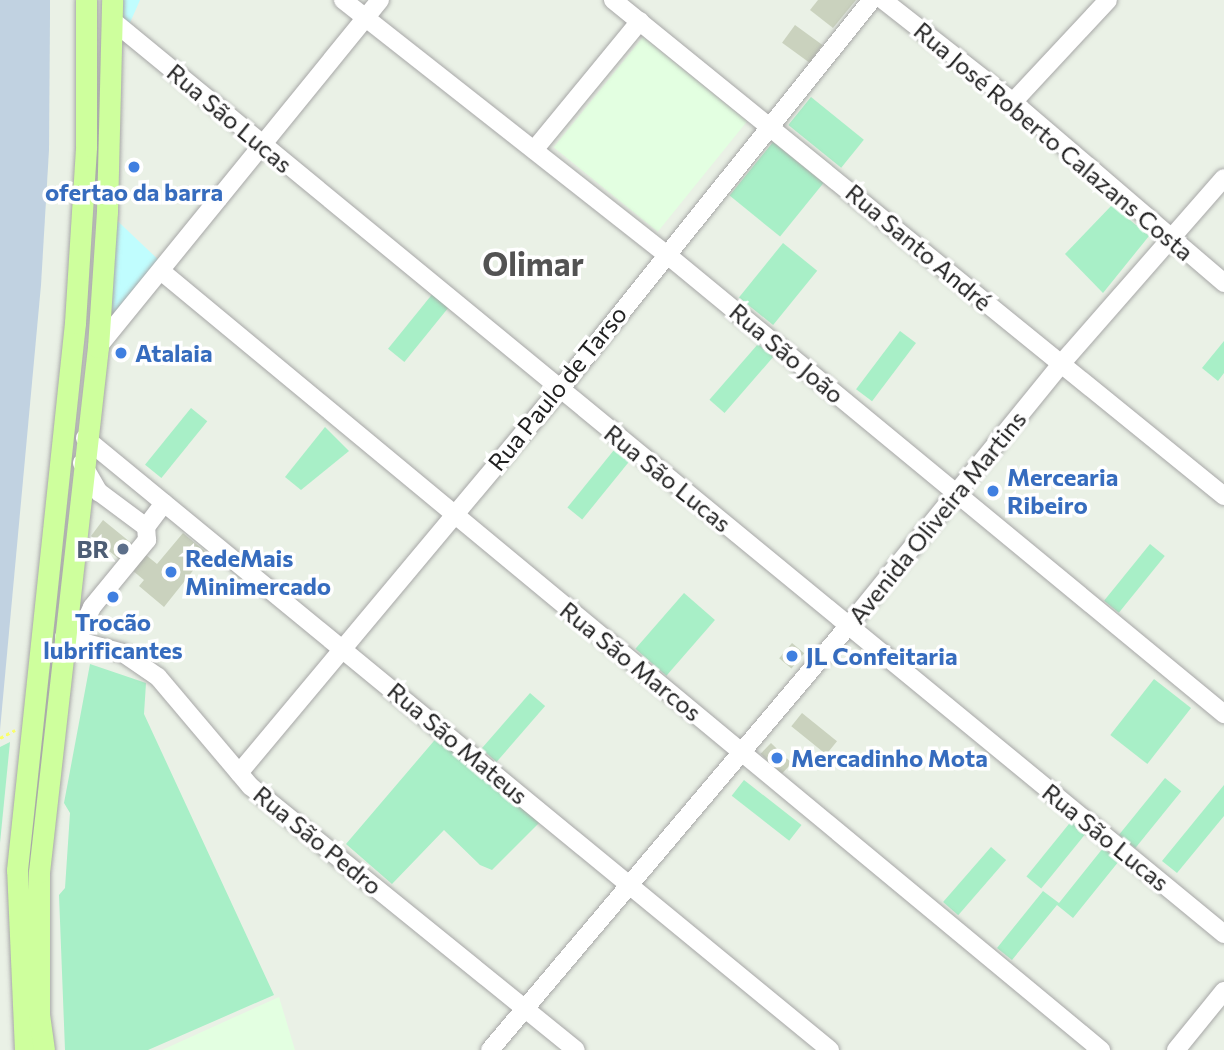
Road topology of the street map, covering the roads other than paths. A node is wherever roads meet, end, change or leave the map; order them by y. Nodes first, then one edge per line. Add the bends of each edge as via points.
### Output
1 (86, 0) edge
2 (343, 0) edge
3 (380, 0) edge
4 (613, 0) edge
5 (872, 0) edge
6 (883, 0) edge
7 (1108, 0) edge
8 (904, 6) edge
9 (113, 10) edge
10 (365, 18) junction
11 (639, 21) junction
12 (1013, 102) junction
13 (770, 125) junction
14 (262, 146) junction
15 (534, 150) junction
16 (1224, 178) edge
17 (1171, 238) junction
18 (665, 253) junction
19 (161, 271) junction
20 (1224, 283) edge
21 (98, 347) junction
22 (1061, 364) junction
23 (559, 390) junction
24 (85, 438) junction
25 (82, 463) junction
26 (957, 494) junction
27 (1224, 496) edge
28 (164, 503) junction
29 (453, 515) junction
30 (146, 527) junction
31 (849, 625) junction
32 (70, 638) junction
33 (345, 650) junction
34 (1224, 714) edge
35 (741, 751) junction
36 (239, 773) junction
37 (28, 879) junction
38 (631, 886) junction
39 (1224, 934) edge
40 (1224, 991) edge
41 (526, 1008) junction
42 (25, 1050) edge
43 (44, 1050) edge
44 (490, 1050) edge
45 (576, 1050) edge
46 (830, 1050) edge
47 (1101, 1050) edge
48 (1176, 1050) edge

1 - 37 main road via 86,146 75,323
2 - 10 street, Rua São João
3 - 10 street
4 - 11 street, Rua Santo André
5 - 13 street, Rua Paulo de Tarso
6 - 8 street, Rua José Roberto Calazans Costa
7 - 12 street
8 - 12 street, Rua José Roberto Calazans Costa
9 - 14 street, Rua São Lucas
9 - 21 main road
10 - 14 street
10 - 15 street, Rua São João
11 - 13 street, Rua Santo André
11 - 15 street
12 - 17 street, Rua José Roberto Calazans Costa
13 - 18 street, Rua Paulo de Tarso
13 - 22 street, Rua Santo André
14 - 19 street
14 - 23 street, Rua São Lucas
15 - 18 street, Rua São João
16 - 17 street, Avenida Oliveira Martins
17 - 20 street, Rua José Roberto Calazans Costa
17 - 22 street, Avenida Oliveira Martins
18 - 23 street, Rua Paulo de Tarso
18 - 26 street, Rua São João
19 - 21 street
19 - 29 street, Rua São Marcos
21 - 24 main road
22 - 26 street, Avenida Oliveira Martins
22 - 27 street, Rua Santo André
23 - 29 street, Rua Paulo de Tarso
23 - 31 street, Rua São Lucas
24 - 25 main road
24 - 28 street, Rua São Mateus
25 - 30 street via 99,492
25 - 32 main road
26 - 31 street, Avenida Oliveira Martins
26 - 34 street, Rua São João
28 - 30 street
28 - 33 street, Rua São Mateus
29 - 33 street, Rua Paulo de Tarso
29 - 35 street, Rua São Marcos
30 - 32 street via 147,540
31 - 35 street, Avenida Oliveira Martins
31 - 39 street, Rua São Lucas
32 - 36 street, Rua São Pedro via 123,653 158,677
32 - 37 main road via 59,680
33 - 36 street, Rua Paulo de Tarso
33 - 38 street, Rua São Mateus
35 - 38 street, Avenida Oliveira Martins
35 - 47 street, Rua São Marcos
36 - 41 street, Rua São Pedro
37 - 42 main road
37 - 43 main road
38 - 41 street, Avenida Oliveira Martins
38 - 46 street, Rua São Mateus
40 - 48 street
41 - 44 street, Avenida Oliveira Martins
41 - 45 street, Rua São Pedro

